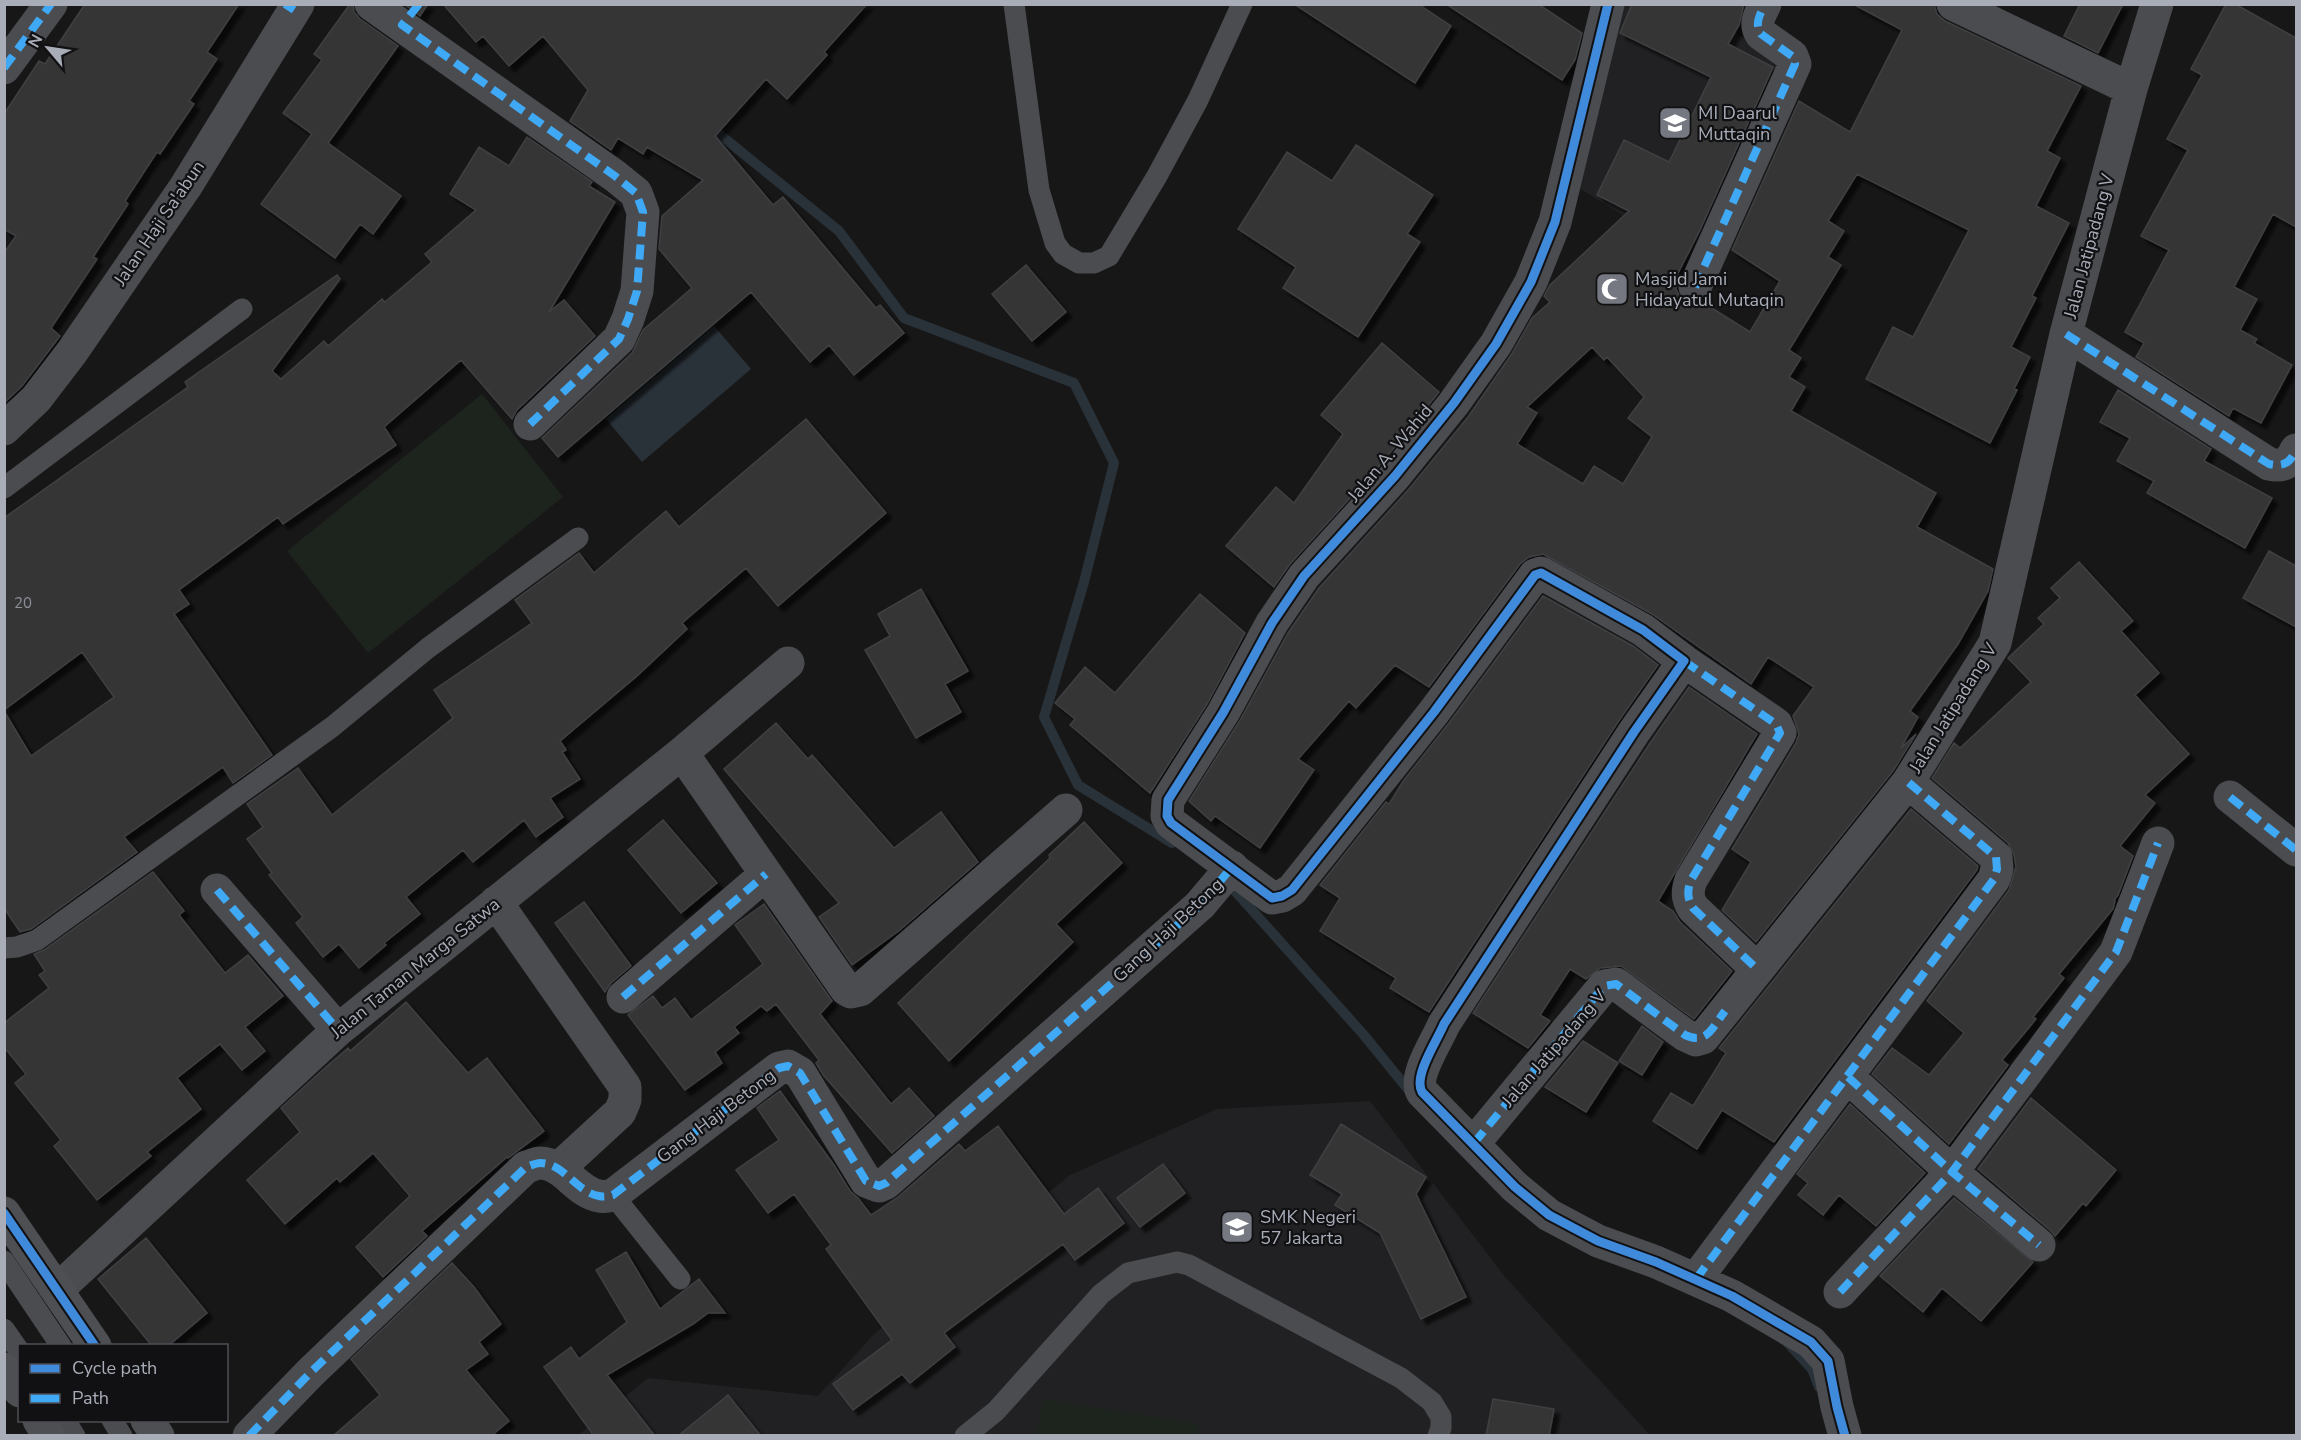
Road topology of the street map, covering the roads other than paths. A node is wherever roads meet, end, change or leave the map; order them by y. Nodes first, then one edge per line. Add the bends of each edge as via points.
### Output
1 (51, 4) edge
2 (371, 4) edge
3 (1014, 4) edge
4 (1242, 4) edge
5 (1608, 4) edge
6 (1765, 4) edge
7 (1953, 4) edge
8 (2157, 4) edge
9 (292, 6) edge
10 (410, 15) edge
11 (4, 68) edge
12 (2131, 89) junction
13 (1695, 287) dead end
14 (242, 309) dead end
15 (2066, 334) junction
16 (530, 424) dead end
17 (4, 429) edge
18 (2296, 450) edge
19 (4, 488) edge
20 (578, 538) dead end
21 (1684, 661) junction
22 (788, 663) dead end
23 (682, 753) junction
24 (1908, 782) junction
25 (2230, 797) dead end
26 (1066, 810) dead end
27 (2158, 843) dead end
28 (2296, 850) edge
29 (1230, 870) junction
30 (766, 874) junction
31 (217, 890) dead end
32 (496, 902) junction
33 (4, 948) edge
34 (1757, 969) junction
35 (623, 997) dead end
36 (338, 1030) junction
37 (1848, 1077) junction
38 (1474, 1143) junction
39 (558, 1169) junction
40 (1952, 1172) junction
41 (613, 1195) junction
42 (4, 1213) edge
43 (2039, 1245) dead end
44 (4, 1262) edge
45 (680, 1278) dead end
46 (1696, 1279) junction
47 (57, 1290) junction
48 (1840, 1292) dead end
49 (4, 1329) edge
50 (60, 1344) edge
51 (94, 1344) edge
52 (18, 1349) edge
53 (4, 1369) edge
54 (18, 1388) edge
55 (40, 1422) edge
56 (66, 1422) edge
57 (113, 1422) edge
58 (148, 1422) edge
59 (49, 1436) edge
60 (75, 1436) edge
61 (122, 1436) edge
62 (158, 1436) edge
63 (249, 1436) edge
64 (965, 1436) edge
65 (1438, 1436) edge
66 (1845, 1436) edge

1 - 11 street
2 - 10 street
3 - 4 lane via 1039,190 1055,243 1063,254 1078,263 1094,263 1109,256 1198,100
5 - 29 street, Jalan A. Wahid via 1555,222 1531,282 1496,344 1454,403 1395,476 1304,576 1168,800 1167,816 1171,823
6 - 13 street via 1758,20 1761,34 1792,56 1795,63
7 - 12 street
8 - 12 street, Jalan Jatipadang V
9 - 17 street, Jalan Haji Sa'abun via 186,186 72,352 36,399
10 - 16 street via 636,193 642,212 637,291 619,339
12 - 15 street, Jalan Jatipadang V
14 - 19 lane
15 - 18 street via 2269,464 2285,465
15 - 24 street, Jalan Jatipadang V via 1995,643
20 - 33 lane via 428,648 332,726 37,940
21 - 29 street, Jalan A. Wahid via 1643,630 1541,573 1535,575 1434,712 1292,890 1272,898
21 - 34 street via 1776,724 1780,733 1687,891 1693,908
21 - 38 street via 1444,1024 1420,1075 1422,1092
22 - 23 street, Jalan Taman Marga Satwa
23 - 30 street
23 - 32 street, Jalan Taman Marga Satwa
24 - 34 street, Jalan Jatipadang V
24 - 37 street via 1996,857 1998,868 1985,892
25 - 28 street
26 - 30 street via 855,992 846,989
27 - 40 street via 2116,952
29 - 41 street, Gang Haji Betong via 1200,905 886,1183 879,1186 866,1181 800,1073 788,1066 779,1068
30 - 35 street
31 - 36 street
32 - 36 street, Jalan Taman Marga Satwa
32 - 39 street via 625,1087 620,1112
34 - 38 street, Jalan Jatipadang V via 1703,1038 1696,1040 1675,1029 1616,984 1604,986
36 - 47 street, Jalan Taman Marga Satwa
37 - 40 street
37 - 46 street
38 - 46 street via 1515,1187 1549,1215 1598,1241
39 - 41 street via 591,1193 600,1197
39 - 63 street via 540,1163 526,1167
40 - 43 street
40 - 48 street
41 - 45 lane
42 - 47 main road
44 - 50 lane
46 - 66 street via 1811,1342 1828,1361
47 - 51 main road
49 - 52 lane
53 - 54 main road
55 - 59 main road
56 - 60 lane
57 - 61 lane
58 - 62 main road
64 - 65 lane via 996,1411 1101,1294 1128,1273 1177,1262 1401,1378 1432,1402 1441,1417

